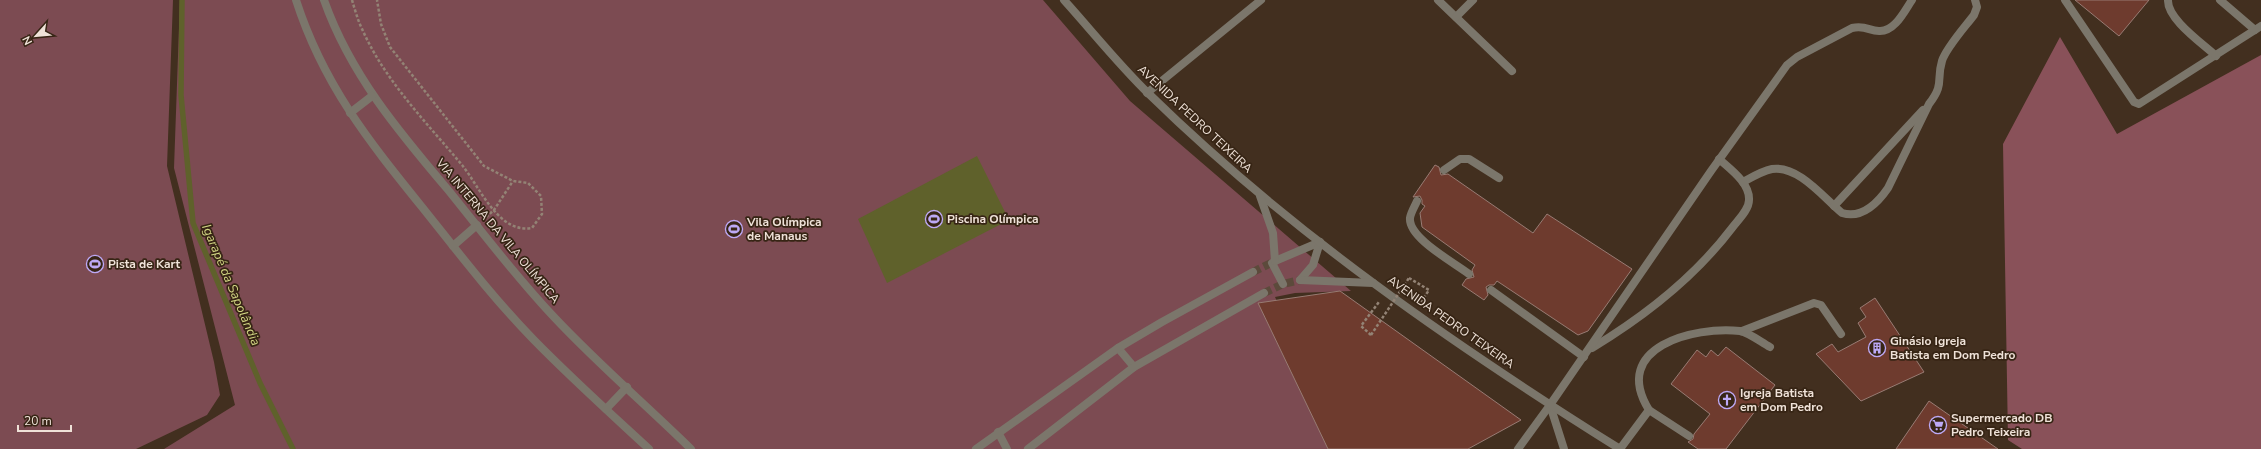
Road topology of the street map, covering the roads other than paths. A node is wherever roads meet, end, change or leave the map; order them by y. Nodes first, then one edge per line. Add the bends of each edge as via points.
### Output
1 (296, 0) edge
2 (324, 0) edge
3 (1064, 0) edge
4 (1261, 0) edge
5 (1438, 0) edge
6 (1473, 0) edge
7 (1912, 0) edge
8 (1975, 0) edge
9 (2065, 0) edge
10 (2168, 0) edge
11 (2220, 0) edge
12 (1456, 17) junction
13 (2258, 28) edge
14 (2216, 56) junction
15 (1512, 71) dead end
16 (1147, 92) junction
17 (372, 96) junction
18 (1929, 104) junction
19 (350, 113) junction
20 (1719, 159) junction
21 (1444, 170) dead end
22 (1499, 178) dead end
23 (1743, 182) junction
24 (1260, 196) junction
25 (1417, 200) dead end
26 (1834, 206) junction
27 (477, 225) junction
28 (1320, 242) junction
29 (453, 246) junction
30 (1274, 262) junction
31 (1253, 272) tunnel mouth
32 (1469, 274) dead end
33 (1374, 283) junction
34 (1283, 284) dead end
35 (1491, 290) dead end
36 (1264, 293) tunnel mouth
37 (1742, 331) junction
38 (1841, 334) dead end
39 (1770, 347) dead end
40 (1118, 348) junction
41 (1589, 350) junction
42 (1584, 357) junction
43 (1134, 367) junction
44 (627, 387) junction
45 (1550, 405) junction
46 (606, 409) junction
47 (1649, 410) junction
48 (998, 432) junction
49 (1689, 436) dead end
50 (649, 449) edge
51 (691, 449) edge
52 (976, 449) edge
53 (1007, 449) edge
54 (1028, 449) edge
55 (1518, 449) edge
56 (1564, 449) edge
57 (1620, 449) edge

1 - 19 street via 324,70
2 - 17 street, VIA INTERNA DA VILA OLÍMPICA via 333,26 352,64
3 - 16 street, AVENIDA PEDRO TEIXEIRA
4 - 16 street
5 - 12 street
6 - 12 street
7 - 20 street via 1895,24 1888,29 1879,31 1862,26 1852,28 1797,57 1779,75
8 - 18 street via 1974,15 1942,59 1940,84
9 - 14 street via 2134,102 2139,104
10 - 14 street via 2168,6 2175,18
11 - 13 street
12 - 15 street
13 - 14 street
16 - 24 street, AVENIDA PEDRO TEIXEIRA
17 - 19 street
17 - 27 street, VIA INTERNA DA VILA OLÍMPICA
18 - 26 street
18 - 26 street via 1880,201 1864,211 1849,215
19 - 29 street
20 - 23 street
20 - 41 street
21 - 22 street via 1460,160 1468,159
23 - 26 street via 1772,169 1787,169
23 - 41 street via 1750,200 1746,210 1715,250 1666,297
24 - 28 street, AVENIDA PEDRO TEIXEIRA
24 - 30 street via 1273,233
25 - 32 street via 1410,219 1412,229 1419,238
27 - 29 street
27 - 44 street, VIA INTERNA DA VILA OLÍMPICA via 554,317
28 - 30 street
28 - 33 street, AVENIDA PEDRO TEIXEIRA
28 - 33 street via 1313,265 1300,280
29 - 46 street via 532,338
30 - 34 street
31 - 40 street
33 - 45 street, AVENIDA PEDRO TEIXEIRA
35 - 42 street
36 - 43 street
37 - 38 street via 1814,303 1821,305
37 - 39 street
37 - 47 street via 1696,333 1657,349 1642,362 1639,375 1642,398
40 - 43 street
40 - 48 street
41 - 42 street
42 - 45 street
43 - 54 street
44 - 46 street
44 - 51 street, VIA INTERNA DA VILA OLÍMPICA
45 - 55 street
45 - 56 street
45 - 57 street, AVENIDA PEDRO TEIXEIRA
46 - 50 street
47 - 49 street
47 - 57 street
48 - 52 street
48 - 53 street

